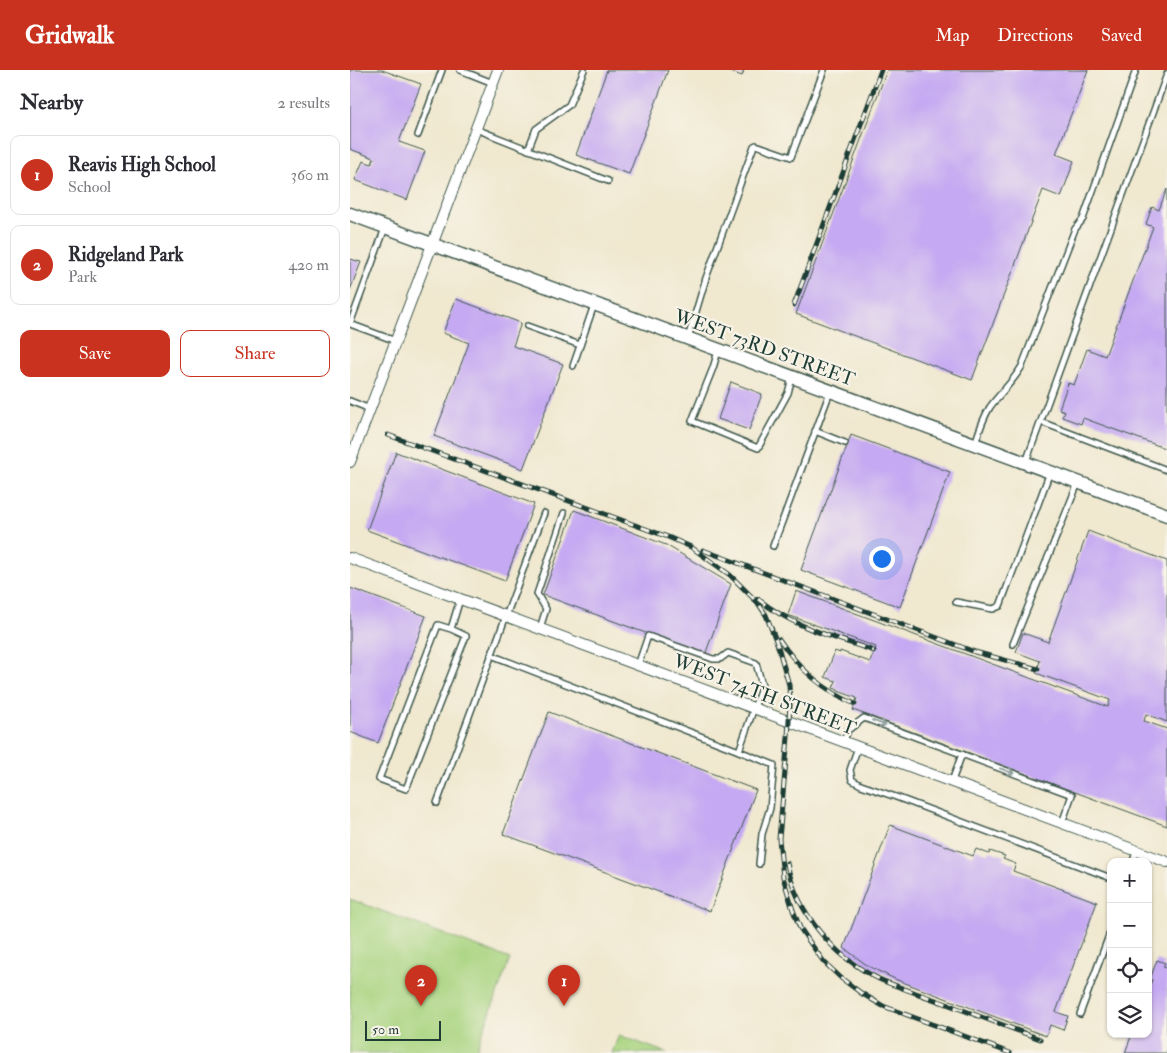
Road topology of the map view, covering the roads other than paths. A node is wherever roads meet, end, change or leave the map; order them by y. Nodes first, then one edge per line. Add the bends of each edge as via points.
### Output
1 (442, 70) edge
2 (460, 70) edge
3 (498, 70) edge
4 (584, 70) edge
5 (824, 70) edge
6 (1136, 70) edge
7 (1167, 74) edge
8 (493, 83) junction
9 (476, 129) junction
10 (418, 135) dead end
11 (528, 150) junction
12 (608, 181) dead end
13 (350, 214) edge
14 (385, 228) junction
15 (432, 245) junction
16 (594, 305) junction
17 (527, 326) dead end
18 (688, 339) junction
19 (396, 341) junction
20 (580, 345) junction
21 (718, 350) junction
22 (573, 366) dead end
23 (793, 377) junction
24 (830, 391) junction
25 (350, 401) edge
26 (370, 409) junction
27 (1041, 422) junction
28 (815, 431) junction
29 (844, 442) dead end
30 (975, 444) junction
31 (350, 462) edge
32 (1026, 463) junction
33 (1167, 470) edge
34 (1050, 472) junction
35 (1078, 482) junction
36 (544, 513) dead end
37 (564, 513) dead end
38 (1167, 515) edge
39 (773, 546) dead end
40 (350, 558) edge
41 (460, 599) junction
42 (956, 602) dead end
43 (506, 616) junction
44 (540, 629) junction
45 (451, 630) junction
46 (1013, 644) dead end
47 (491, 655) junction
48 (638, 665) junction
49 (754, 708) junction
50 (844, 742) junction
51 (858, 747) junction
52 (738, 751) junction
53 (962, 754) junction
54 (951, 782) junction
55 (437, 802) dead end
56 (1062, 823) junction
57 (1136, 851) junction
58 (1134, 858) edge
59 (1167, 862) edge
60 (759, 864) dead end
61 (1107, 876) edge
62 (1107, 941) edge
63 (1080, 1014) dead end

1 - 10 lane
2 - 8 lane
3 - 8 street
4 - 11 lane via 569,105 536,129
5 - 18 lane via 791,157 754,146 706,278
6 - 30 lane via 1082,219 1075,229 1022,366 990,407
7 - 27 lane
8 - 9 street
9 - 11 lane
9 - 15 street
11 - 12 lane
13 - 14 street, WEST 73RD STREET
14 - 15 street, WEST 73RD STREET
14 - 19 lane via 350,324
15 - 16 street, WEST 73RD STREET
15 - 19 street
16 - 18 street, WEST 73RD STREET
16 - 20 lane
17 - 20 lane
18 - 21 street, WEST 73RD STREET
19 - 26 street
20 - 22 lane
21 - 23 street, WEST 73RD STREET
21 - 23 lane via 692,421 758,448
23 - 24 street, WEST 73RD STREET
24 - 28 lane
24 - 30 street, WEST 73RD STREET
25 - 26 lane
26 - 31 street
27 - 32 lane
27 - 33 lane
28 - 29 lane
28 - 39 lane
30 - 32 street, WEST 73RD STREET
32 - 34 street, WEST 73RD STREET
34 - 35 street, WEST 73RD STREET
34 - 42 lane via 1000,606 993,609
35 - 38 street, WEST 73RD STREET
35 - 46 lane
36 - 43 lane
37 - 44 lane via 537,594 546,608
40 - 41 street, WEST 74TH STREET
41 - 43 street, WEST 74TH STREET
41 - 45 lane
43 - 44 street, WEST 74TH STREET
43 - 47 lane
44 - 48 street, WEST 74TH STREET
45 - 45 lane via 466,636 406,789 379,778 438,625
47 - 52 lane
47 - 55 lane
48 - 49 street, WEST 74TH STREET
48 - 49 lane via 648,636 713,659 720,659 728,653 756,663 762,684
49 - 50 street, WEST 74TH STREET
49 - 52 lane
50 - 51 street, WEST 74TH STREET
50 -> 53 lane via 848,730 864,718
51 - 54 street, WEST 74TH STREET
51 - 61 lane via 850,770 852,780 861,785
52 - 60 lane via 774,765
53 - 54 lane
53 -> 56 lane via 1072,794
54 - 56 street, WEST 74TH STREET
56 - 57 street, WEST 74TH STREET
57 - 58 lane
57 - 59 street, WEST 74TH STREET
62 - 63 lane

